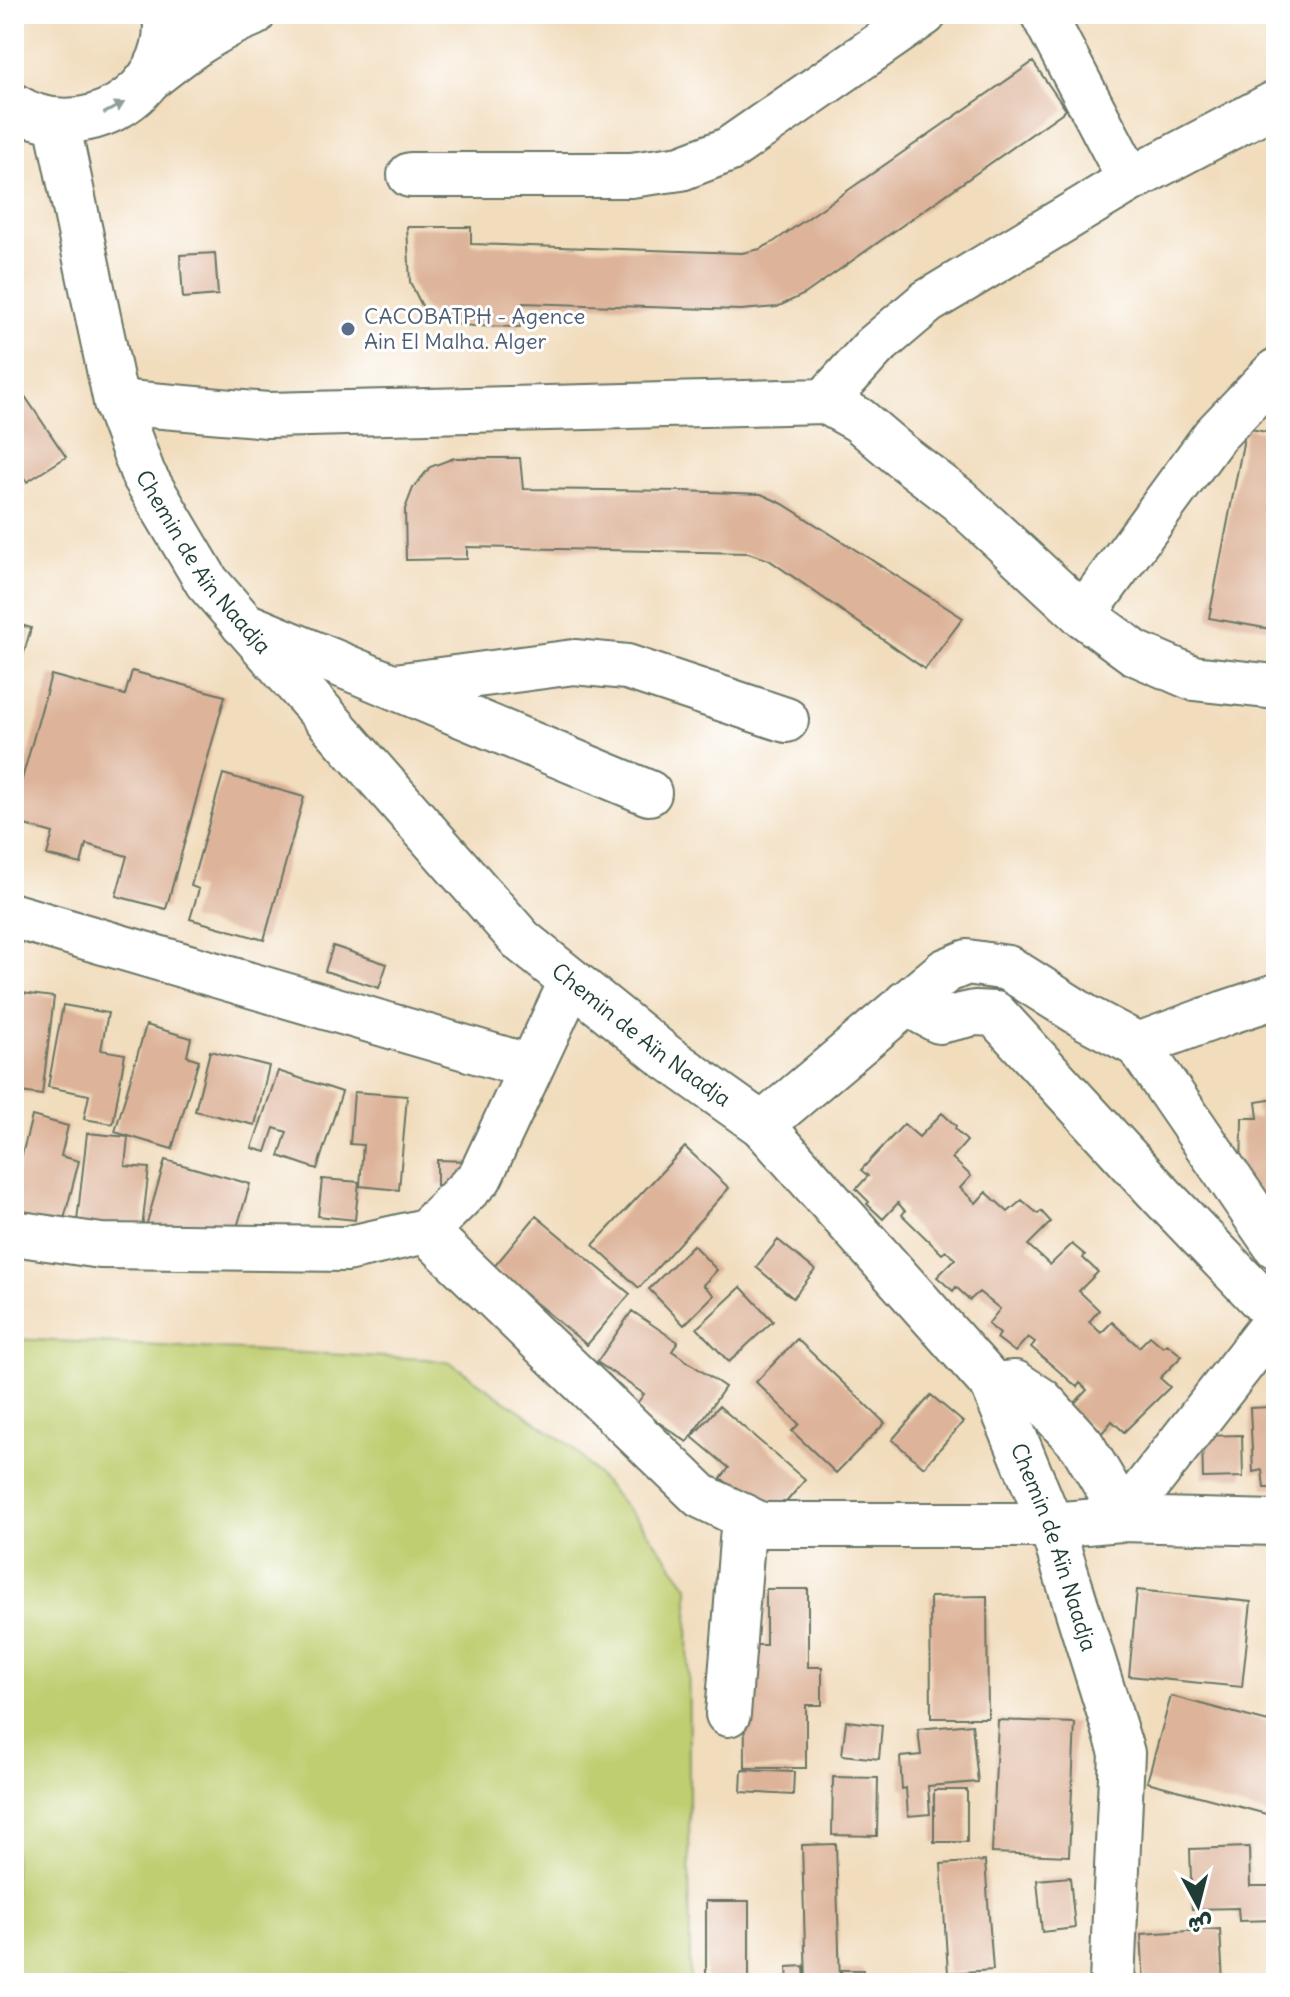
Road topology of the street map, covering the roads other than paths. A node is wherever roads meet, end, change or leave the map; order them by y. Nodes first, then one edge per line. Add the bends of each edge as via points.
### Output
1 (165, 14) edge
2 (253, 14) edge
3 (924, 14) edge
4 (1043, 14) edge
5 (148, 80) junction
6 (1276, 103) edge
7 (14, 106) edge
8 (57, 122) junction
9 (410, 175) dead end
10 (1130, 180) junction
11 (1276, 371) edge
12 (825, 401) junction
13 (116, 402) junction
14 (1083, 615) junction
15 (243, 624) junction
16 (392, 686) junction
17 (1276, 687) edge
18 (786, 720) dead end
19 (649, 793) dead end
20 (14, 916) edge
21 (571, 982) junction
22 (1276, 996) edge
23 (906, 1003) junction
24 (1138, 1045) junction
25 (531, 1067) junction
26 (762, 1125) junction
27 (426, 1231) junction
28 (14, 1233) edge
29 (1276, 1246) edge
30 (1273, 1326) edge
31 (993, 1385) junction
32 (744, 1516) junction
33 (1121, 1519) junction
34 (1276, 1523) edge
35 (1051, 1525) junction
36 (728, 1714) dead end
37 (1112, 1983) edge

1 - 5 street via 162,53
2 - 5 street via 189,48
3 - 9 street via 728,150 681,168 631,175
4 - 10 street
8 -> 5 street via 108,113
6 - 10 street
7 - 8 street
8 - 13 street, Chemin de Aïn Naadja
10 - 12 street via 927,302 874,347
11 - 14 street via 1214,436
12 - 13 street via 268,415
12 - 14 street via 859,420 959,500
13 - 15 street, Chemin de Aïn Naadja via 143,474 207,582
14 - 17 street via 1135,653 1193,678
15 - 16 street
15 - 21 street, Chemin de Aïn Naadja via 522,941
16 - 18 street via 574,662 627,667
16 - 19 street
20 - 25 street
21 - 25 street
21 - 26 street, Chemin de Aïn Naadja
22 - 24 street
23 - 24 street via 945,971 967,962 1008,968
23 - 26 street
23 - 30 street via 939,1021 995,1014
24 - 29 street
25 - 27 street via 480,1177
26 - 31 street, Chemin de Aïn Naadja
27 - 28 street via 346,1249 101,1246
27 - 32 street via 701,1496
30 - 33 street
31 - 33 street via 1015,1383 1041,1400 1082,1445
31 - 35 street, Chemin de Aïn Naadja
32 - 35 street via 761,1525
32 - 36 street
33 - 34 street
33 - 35 street
35 - 37 street, Chemin de Aïn Naadja via 1122,1753

